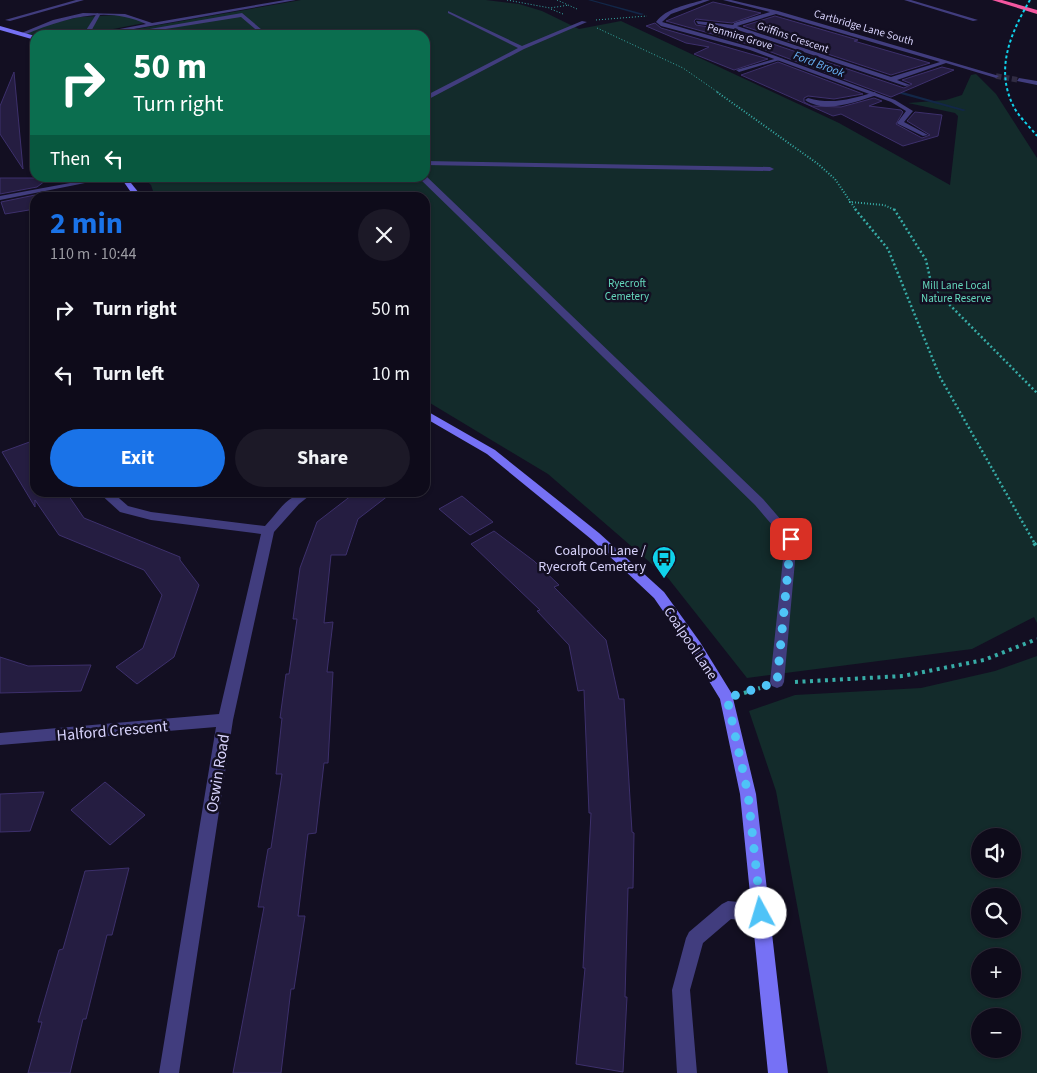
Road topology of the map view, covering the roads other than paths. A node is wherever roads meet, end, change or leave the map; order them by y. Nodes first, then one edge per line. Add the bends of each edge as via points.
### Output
1 (4, 0) edge
2 (25, 0) edge
3 (82, 0) edge
4 (294, 0) edge
5 (708, 0) edge
6 (725, 0) edge
7 (906, 0) edge
8 (995, 0) edge
9 (233, 2) dead end
10 (245, 7) junction
11 (450, 12) dead end
12 (776, 12) junction
13 (1037, 12) edge
14 (7, 13) dead end
15 (96, 15) junction
16 (960, 16) junction
17 (21, 17) junction
18 (8, 20) dead end
19 (948, 20) dead end
20 (976, 20) dead end
21 (584, 22) road end
22 (698, 22) dead end
23 (150, 24) junction
24 (734, 27) junction
25 (0, 28) edge
26 (33, 30) edge
27 (88, 30) edge
28 (118, 30) edge
29 (149, 30) edge
30 (259, 30) edge
31 (30, 31) edge
32 (22, 34) junction
33 (30, 36) edge
34 (522, 48) junction
35 (780, 60) junction
36 (945, 62) junction
37 (739, 70) dead end
38 (996, 76) tunnel mouth
39 (889, 80) junction
40 (1019, 80) tunnel mouth
41 (1037, 83) edge
42 (907, 86) dead end
43 (875, 94) junction
44 (430, 96) edge
45 (808, 100) dead end
46 (925, 135) dead end
47 (430, 163) edge
48 (770, 169) dead end
49 (85, 182) edge
50 (127, 182) edge
51 (427, 182) edge
52 (30, 192) edge
53 (32, 192) edge
54 (135, 192) edge
55 (0, 198) edge
56 (430, 419) edge
57 (110, 497) edge
58 (301, 497) edge
59 (268, 531) junction
60 (777, 682) road end
61 (225, 720) junction
62 (0, 739) edge
63 (761, 913) junction
64 (169, 1073) edge
65 (687, 1073) edge
66 (778, 1073) edge

1 - 2 street
3 - 17 street
4 - 10 street
5 - 35 street, Penmire Grove via 663,16 659,22
6 - 12 street, Cartbridge Lane South
7 - 16 street
8 - 13 highway
9 - 10 street
10 - 23 street
11 - 34 street
12 - 24 street, Griffins Crescent
12 - 36 street, Cartbridge Lane South
14 - 17 street
15 - 23 street via 135,17
15 - 26 street via 62,19
15 - 27 street
16 - 19 street
16 - 20 street
17 - 18 street
21 - 34 street
22 - 24 street
23 - 28 street
24 - 39 street, Griffins Crescent
25 - 32 street
29 - 30 street via 242,15
31 - 32 street
32 - 33 street
34 - 44 street
35 - 37 street
35 - 43 street, Penmire Grove
36 - 38 street, Cartbridge Lane South
36 - 39 street
39 - 42 street, Griffins Crescent
40 - 41 street
43 - 45 street via 835,106
43 - 46 street, Penmire Grove via 910,111 900,123
47 - 48 street
49 - 53 street
50 - 54 street
51 - 60 street via 759,502 791,539
52 - 55 street
56 - 63 street, Coalpool Lane via 491,452 595,536 659,595 696,646 727,698 748,794
57 - 59 street via 124,510 142,514
58 - 59 street, Oswin Road
59 - 61 street, Oswin Road
61 - 62 street, Halford Crescent
61 - 64 street, Oswin Road
63 - 65 street via 728,910 695,938 681,990
63 - 66 street, Coalpool Lane

